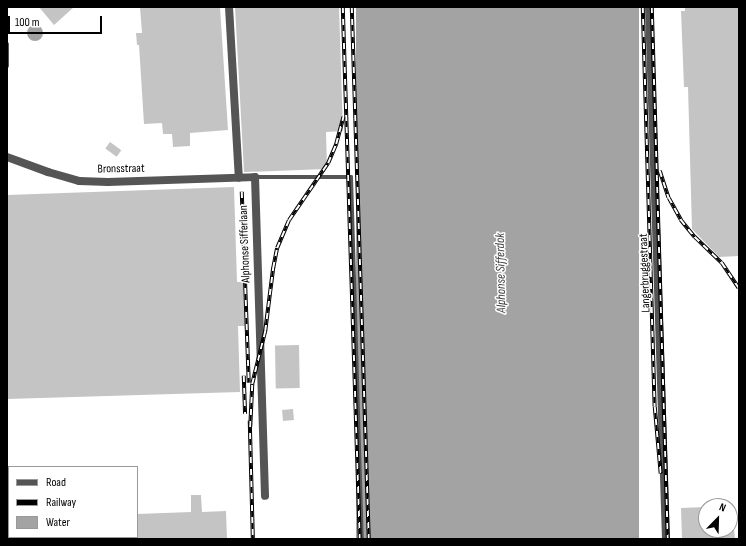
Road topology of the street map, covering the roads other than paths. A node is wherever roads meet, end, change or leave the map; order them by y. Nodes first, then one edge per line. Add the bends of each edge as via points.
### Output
1 (229, 7) edge
2 (649, 7) edge
3 (7, 44) edge
4 (7, 66) edge
5 (7, 157) edge
6 (254, 177) junction
7 (239, 178) junction
8 (265, 496) dead end
9 (362, 539) edge
10 (666, 539) edge

1 - 7 street
2 - 10 street, Langerbruggestraat
3 - 4 lane
5 - 7 street, Bronsstraat via 78,181
6 - 7 street
6 - 8 street, Alphonse Sifferlaan
6 - 9 lane via 350,177

